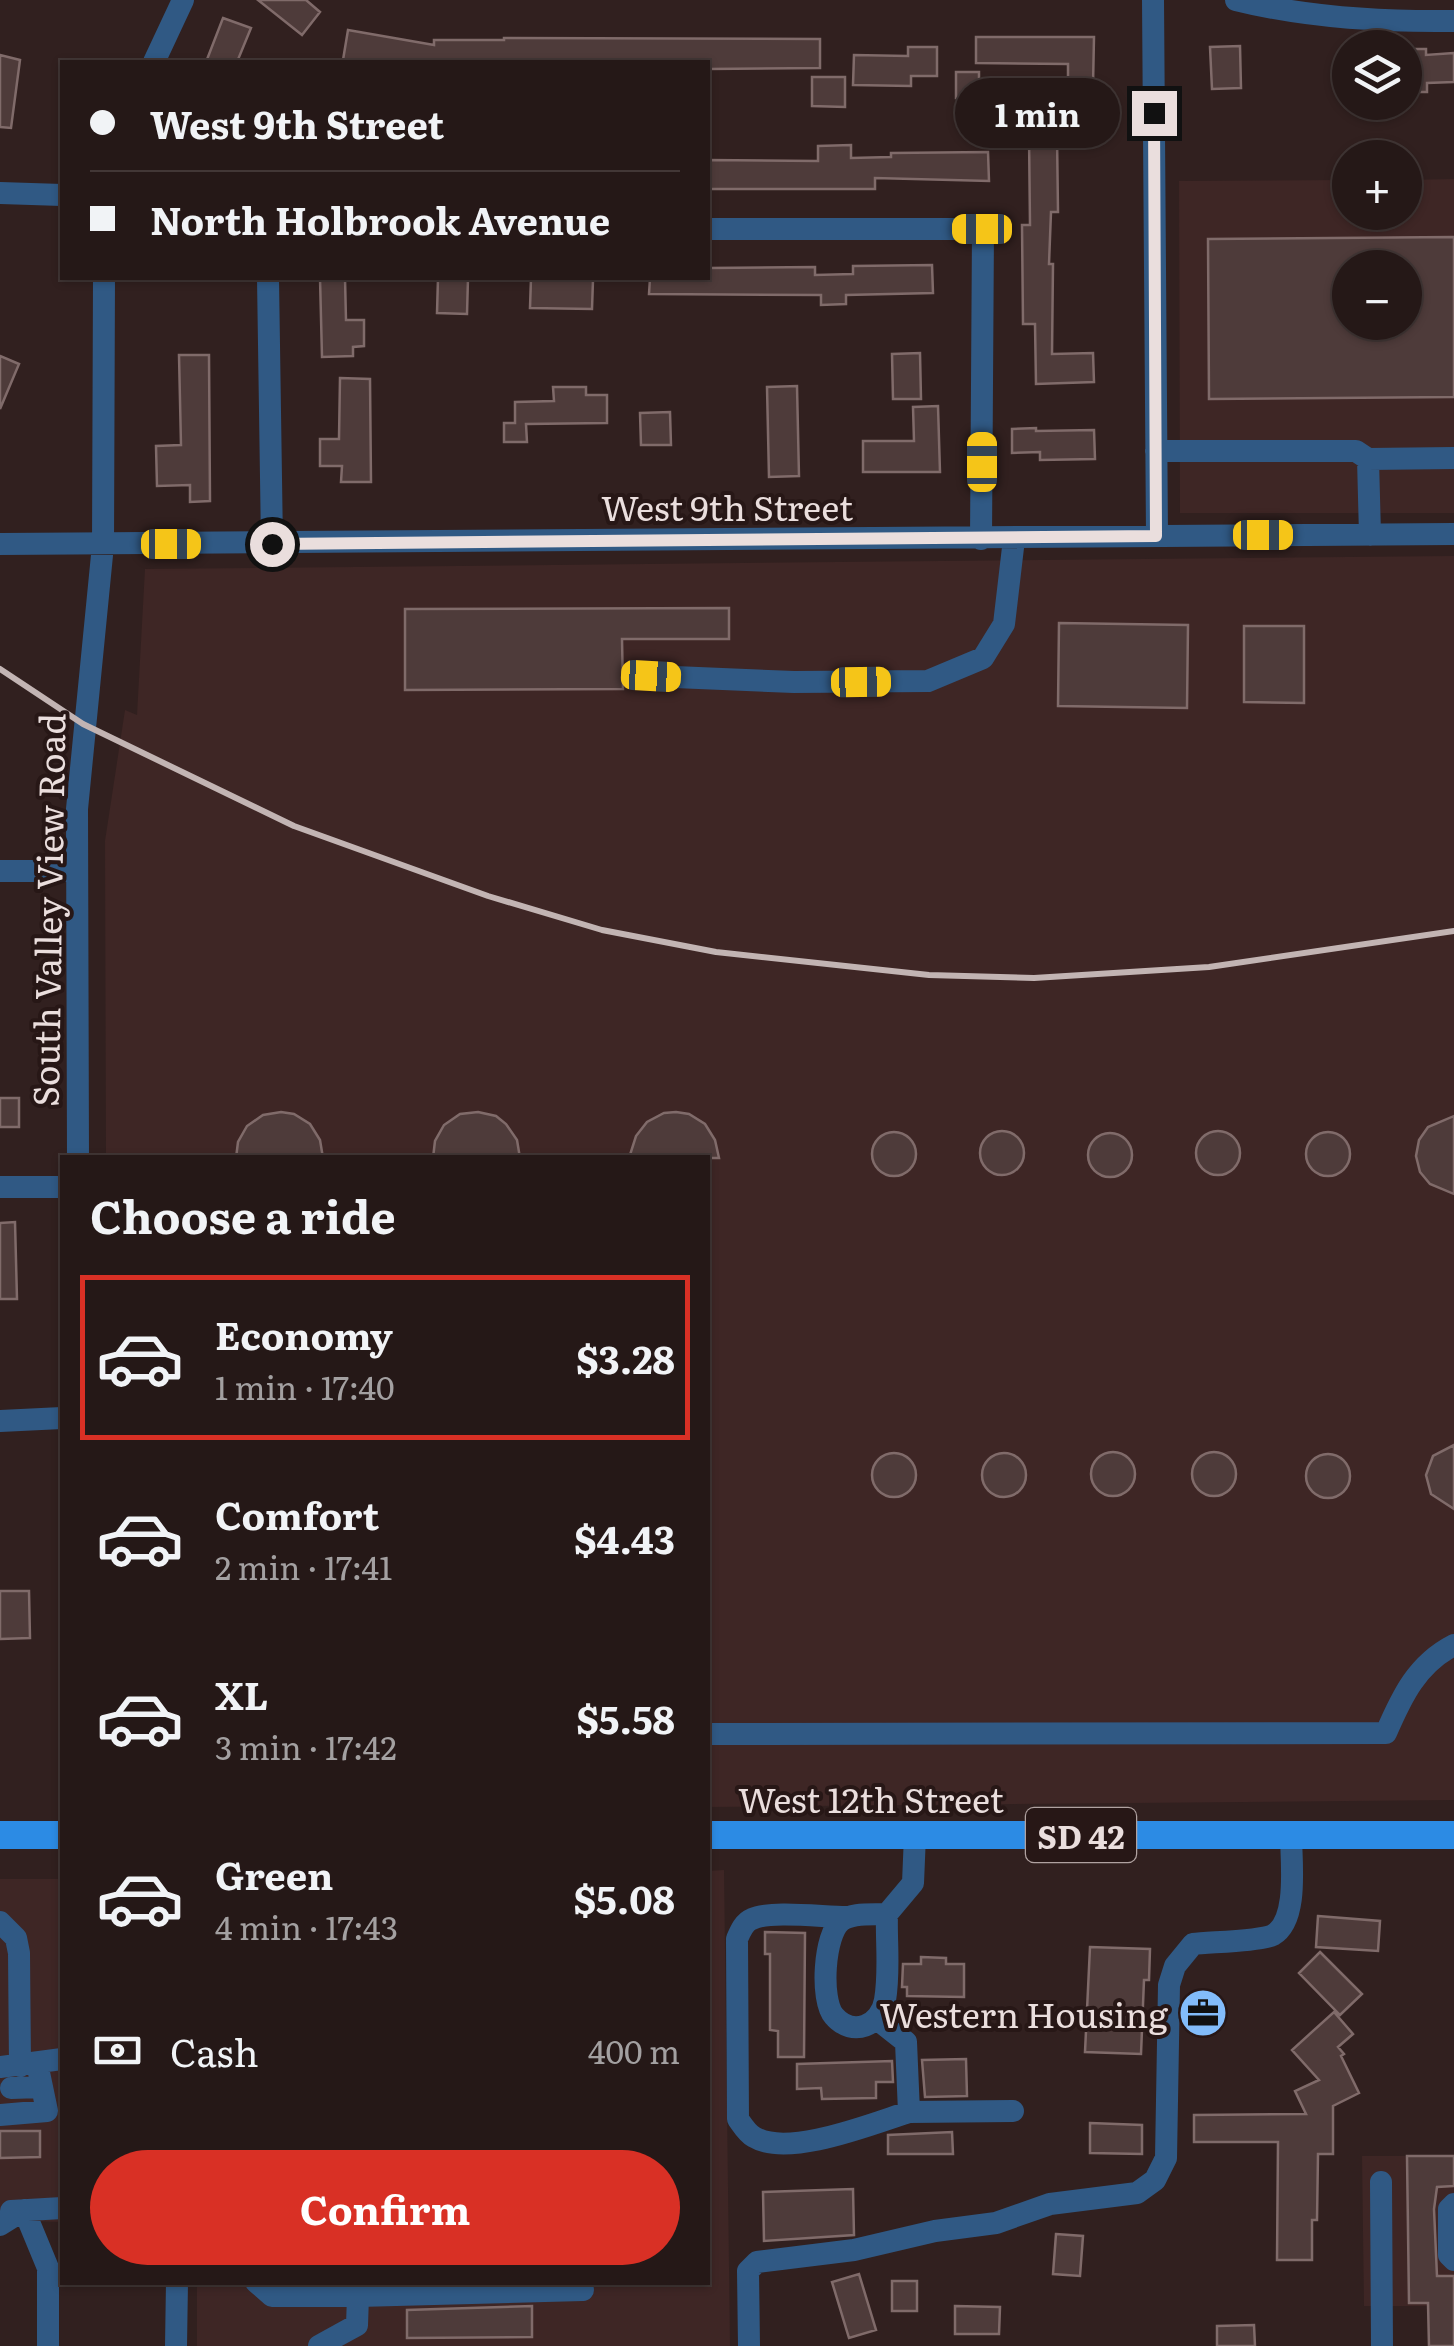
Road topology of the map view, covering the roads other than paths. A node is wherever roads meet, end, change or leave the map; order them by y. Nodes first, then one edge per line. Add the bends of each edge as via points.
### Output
1 (183, 0) edge
2 (1153, 0) edge
3 (1236, 0) edge
4 (1454, 21) edge
5 (155, 60) edge
6 (0, 192) edge
7 (60, 194) edge
8 (710, 230) edge
9 (104, 280) edge
10 (268, 280) edge
11 (1156, 451) junction
12 (1454, 458) edge
13 (1368, 460) junction
14 (1370, 534) junction
15 (1454, 534) edge
16 (1156, 536) junction
17 (1014, 538) junction
18 (981, 539) junction
19 (0, 544) edge
20 (272, 544) junction
21 (103, 545) junction
22 (651, 676) dead end
23 (0, 871) edge
24 (76, 871) junction
25 (78, 1155) edge
26 (0, 1187) edge
27 (60, 1187) edge
28 (60, 1418) edge
29 (0, 1420) edge
30 (1454, 1644) edge
31 (710, 1734) edge
32 (0, 1835) edge
33 (60, 1835) edge
34 (710, 1835) edge
35 (915, 1835) junction
36 (1290, 1835) junction
37 (1454, 1835) edge
38 (887, 1914) junction
39 (846, 1917) junction
40 (0, 1922) edge
41 (878, 2020) junction
42 (60, 2060) edge
43 (22, 2074) edge
44 (909, 2112) junction
45 (1013, 2112) dead end
46 (0, 2115) edge
47 (1381, 2182) dead end
48 (1454, 2204) edge
49 (60, 2208) edge
50 (24, 2210) junction
51 (0, 2212) edge
52 (0, 2225) edge
53 (1454, 2260) edge
54 (177, 2285) edge
55 (259, 2285) edge
56 (583, 2290) dead end
57 (358, 2296) junction
58 (48, 2346) edge
59 (176, 2346) edge
60 (319, 2346) edge
61 (748, 2346) edge
62 (1382, 2346) edge

1 - 5 street
2 - 11 street
3 - 4 street via 1284,12
6 - 7 street
8 - 18 street via 982,229
9 - 21 street, South Valley View Road
10 - 20 street
11 - 13 street via 1356,451
11 - 16 street
12 - 13 street
13 - 14 street
14 - 15 street, West 9th Street
14 - 16 street, West 9th Street
16 - 17 street, West 9th Street
17 - 18 street, West 9th Street
17 - 22 street via 1004,624 982,658 928,681
18 - 20 street, West 9th Street
19 - 21 street, West 9th Street
20 - 21 street, West 9th Street
21 - 24 street, South Valley View Road via 83,724
23 - 24 street
24 - 25 street, South Valley View Road
26 - 27 street
28 - 29 street
30 - 31 street via 1420,1670 1386,1733
32 - 33 main road
34 - 35 main road, West 12th Street / SD 42
35 - 36 main road, West 12th Street / SD 42
35 - 38 street via 913,1883
36 - 37 main road, West 12th Street / SD 42
36 - 61 street via 1291,1904 1283,1924 1272,1936 1193,1944 1175,1966 1166,2158 1155,2180 1138,2194 1050,2204 996,2223 757,2262 748,2271
38 - 39 street
38 - 41 street via 885,2001
39 - 41 street via 832,1930 827,1951 829,2006 849,2026
39 - 44 street via 770,1916 742,1928 738,2119 750,2136 790,2142 822,2140
40 - 43 street via 16,1938 19,1953
41 - 44 street via 906,2042
42 - 43 street
43 - 46 street via 51,2122
44 - 45 street
47 - 62 street
48 - 53 street via 1448,2208 1448,2254
49 - 50 street
50 - 51 street
50 - 52 street
50 - 58 street via 48,2268
54 - 59 street
55 - 57 street via 272,2296
56 - 57 street
57 - 60 street via 357,2326

